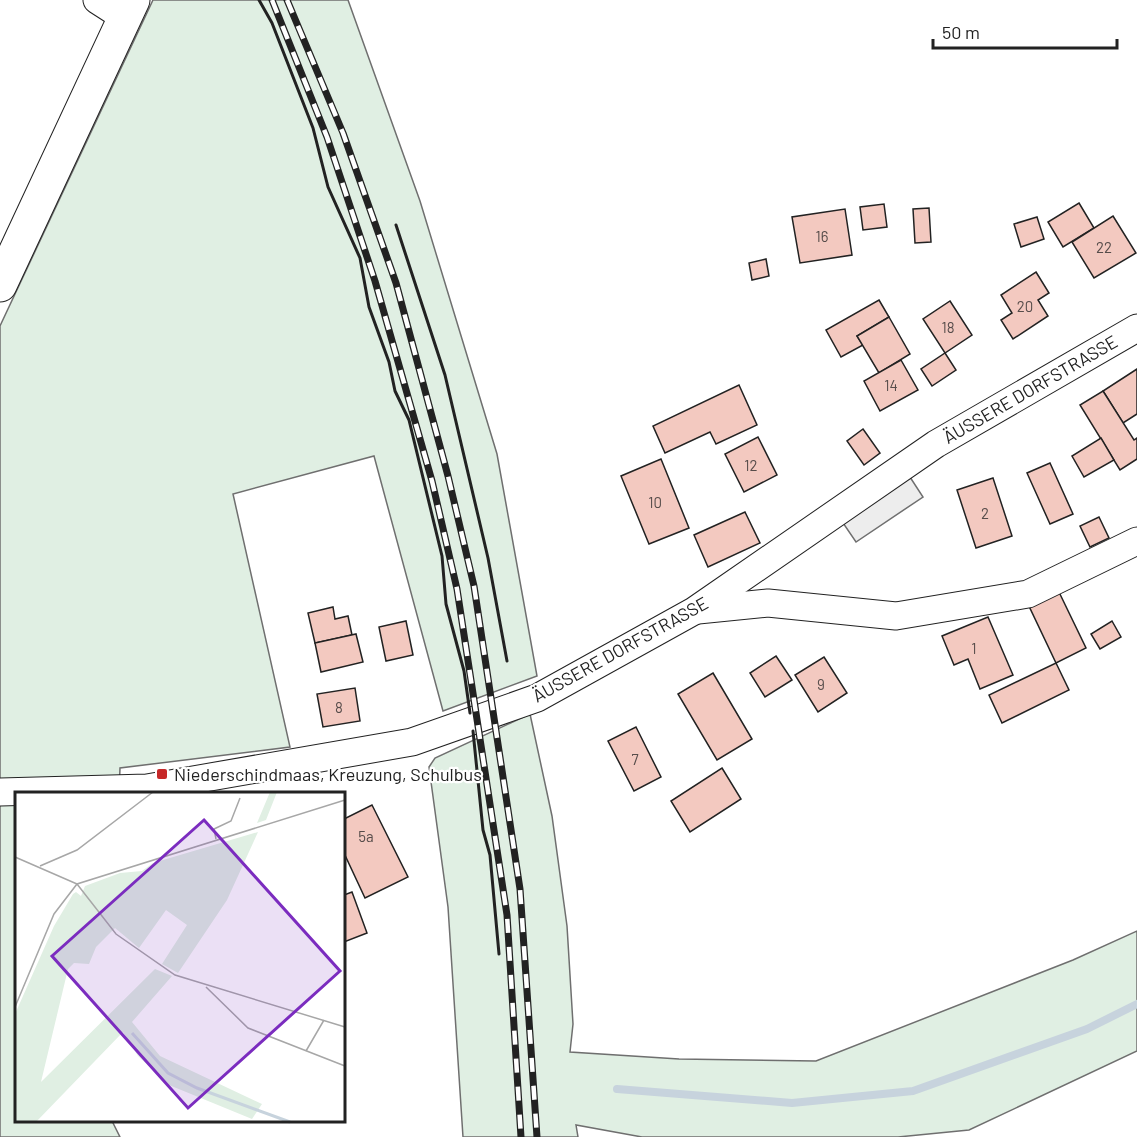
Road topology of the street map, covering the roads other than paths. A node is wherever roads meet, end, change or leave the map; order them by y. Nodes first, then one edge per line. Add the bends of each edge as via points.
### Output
1 (97, 0) edge
2 (129, 9) edge
3 (0, 285) edge
4 (1137, 328) edge
5 (1137, 541) edge
6 (694, 610) junction
7 (0, 792) edge

1 - 2 street
2 - 3 main road
4 - 6 street, ÄUSSERE DORFSTRASSE via 936,444
5 - 6 street via 1028,594 896,616 768,603
6 - 7 street, ÄUSSERE DORFSTRASSE via 537,698 412,742 147,788

